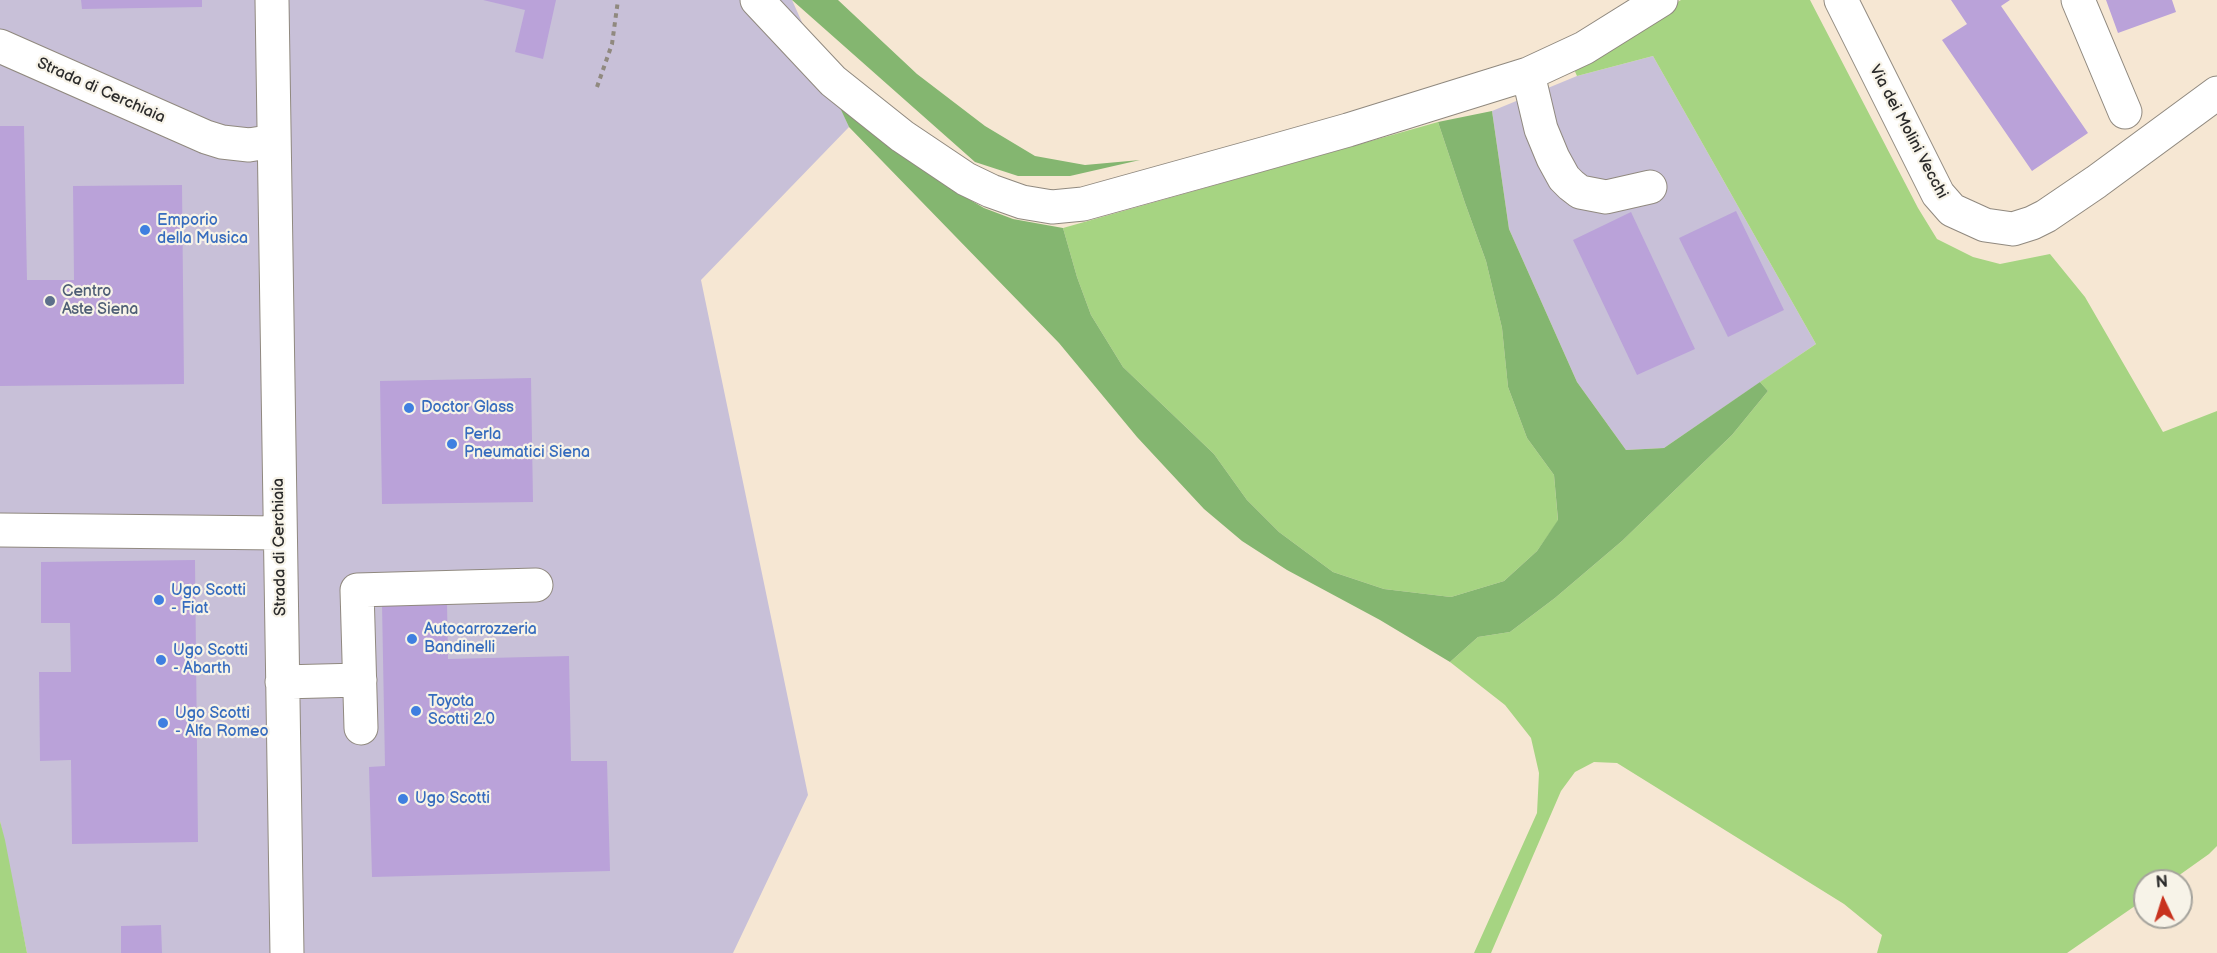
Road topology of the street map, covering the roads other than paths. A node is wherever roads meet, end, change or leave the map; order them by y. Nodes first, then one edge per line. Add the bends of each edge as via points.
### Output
1 (272, 0) edge
2 (758, 0) edge
3 (1661, 0) edge
4 (1841, 0) edge
5 (2078, 0) edge
6 (0, 46) edge
7 (1528, 74) junction
8 (2217, 93) edge
9 (2126, 112) dead end
10 (274, 141) junction
11 (1650, 187) dead end
12 (0, 530) edge
13 (280, 533) junction
14 (536, 585) dead end
15 (360, 680) junction
16 (282, 682) junction
17 (361, 728) dead end
18 (287, 953) edge

1 - 10 street, Strada di Cerchiaia
2 - 7 street via 833,81 902,136 991,191 1052,207 1083,204 1241,160
3 - 7 street via 1584,48
4 - 8 street, Via dei Molini Vecchi via 1944,203 1964,217 1994,227 2013,229 2046,216
5 - 9 street
6 - 10 street, Strada di Cerchiaia via 206,137 249,145
7 - 11 street via 1541,129 1553,158 1571,185 1580,192 1606,197
10 - 13 street, Strada di Cerchiaia
12 - 13 street
13 - 16 street, Strada di Cerchiaia
14 - 15 street via 357,590
15 - 16 street
15 - 17 street
16 - 18 street, Strada di Cerchiaia

